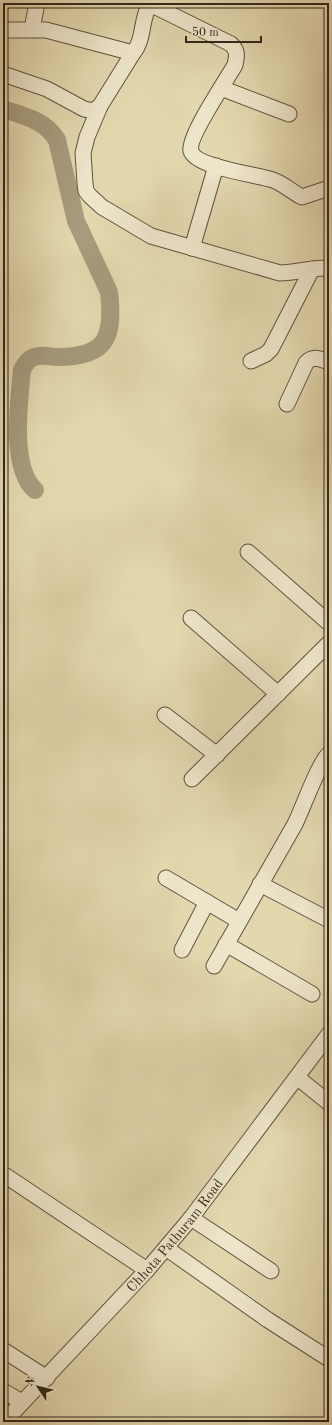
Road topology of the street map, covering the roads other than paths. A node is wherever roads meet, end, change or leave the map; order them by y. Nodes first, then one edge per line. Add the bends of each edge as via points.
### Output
1 (36, 3) edge
2 (148, 5) edge
3 (32, 29) junction
4 (3, 30) edge
5 (133, 52) junction
6 (3, 74) edge
7 (221, 88) junction
8 (100, 106) junction
9 (289, 114) dead end
10 (216, 166) junction
11 (329, 188) edge
12 (192, 248) junction
13 (329, 268) edge
14 (312, 269) junction
15 (251, 361) dead end
16 (329, 362) edge
17 (287, 404) dead end
18 (248, 552) dead end
19 (191, 618) dead end
20 (329, 623) edge
21 (329, 643) edge
22 (278, 694) junction
23 (165, 715) dead end
24 (329, 754) edge
25 (217, 755) junction
26 (192, 780) dead end
27 (166, 878) dead end
28 (260, 884) junction
29 (208, 902) junction
30 (329, 920) edge
31 (239, 921) junction
32 (226, 944) junction
33 (182, 950) dead end
34 (214, 966) dead end
35 (312, 994) dead end
36 (329, 1034) edge
37 (298, 1078) junction
38 (329, 1103) edge
39 (3, 1174) edge
40 (190, 1218) junction
41 (166, 1248) junction
42 (148, 1270) junction
43 (271, 1271) dead end
44 (3, 1350) edge
45 (329, 1359) edge
46 (47, 1378) junction
47 (3, 1391) edge
48 (22, 1402) junction
49 (4, 1422) edge

1 - 3 street
2 - 5 street via 138,46
2 - 7 street via 231,44 236,49 235,65
3 - 4 street
3 - 5 street via 61,33
5 - 8 street
6 - 8 street via 47,89 84,109 92,111
7 - 9 street
7 - 10 street via 191,144 191,152 196,158
8 - 12 street via 84,145 86,191 102,207 132,226 151,236
10 - 11 street via 274,180 302,197
10 - 12 street
12 - 14 street via 280,272 292,273
13 - 14 street
14 - 15 street via 271,349
16 - 17 street via 310,358
18 - 20 street
19 - 22 street
21 - 22 street
22 - 25 street
23 - 25 street
24 - 28 street via 323,760 295,824
25 - 26 street
27 - 29 street
28 - 30 street
28 - 31 street
29 - 31 street
29 - 33 street
31 - 32 street
32 - 34 street
32 - 35 street
36 - 37 street, Chhota Pathuram Road
37 - 38 street
37 - 40 street, Chhota Pathuram Road
39 - 42 street
40 - 41 street, Chhota Pathuram Road
40 - 43 street
41 - 42 street, Chhota Pathuram Road
41 - 45 street via 268,1320
42 - 46 street, Chhota Pathuram Road
44 - 46 street
46 - 48 street, Chhota Pathuram Road
47 - 48 street
48 - 49 street, Chhota Pathuram Road

